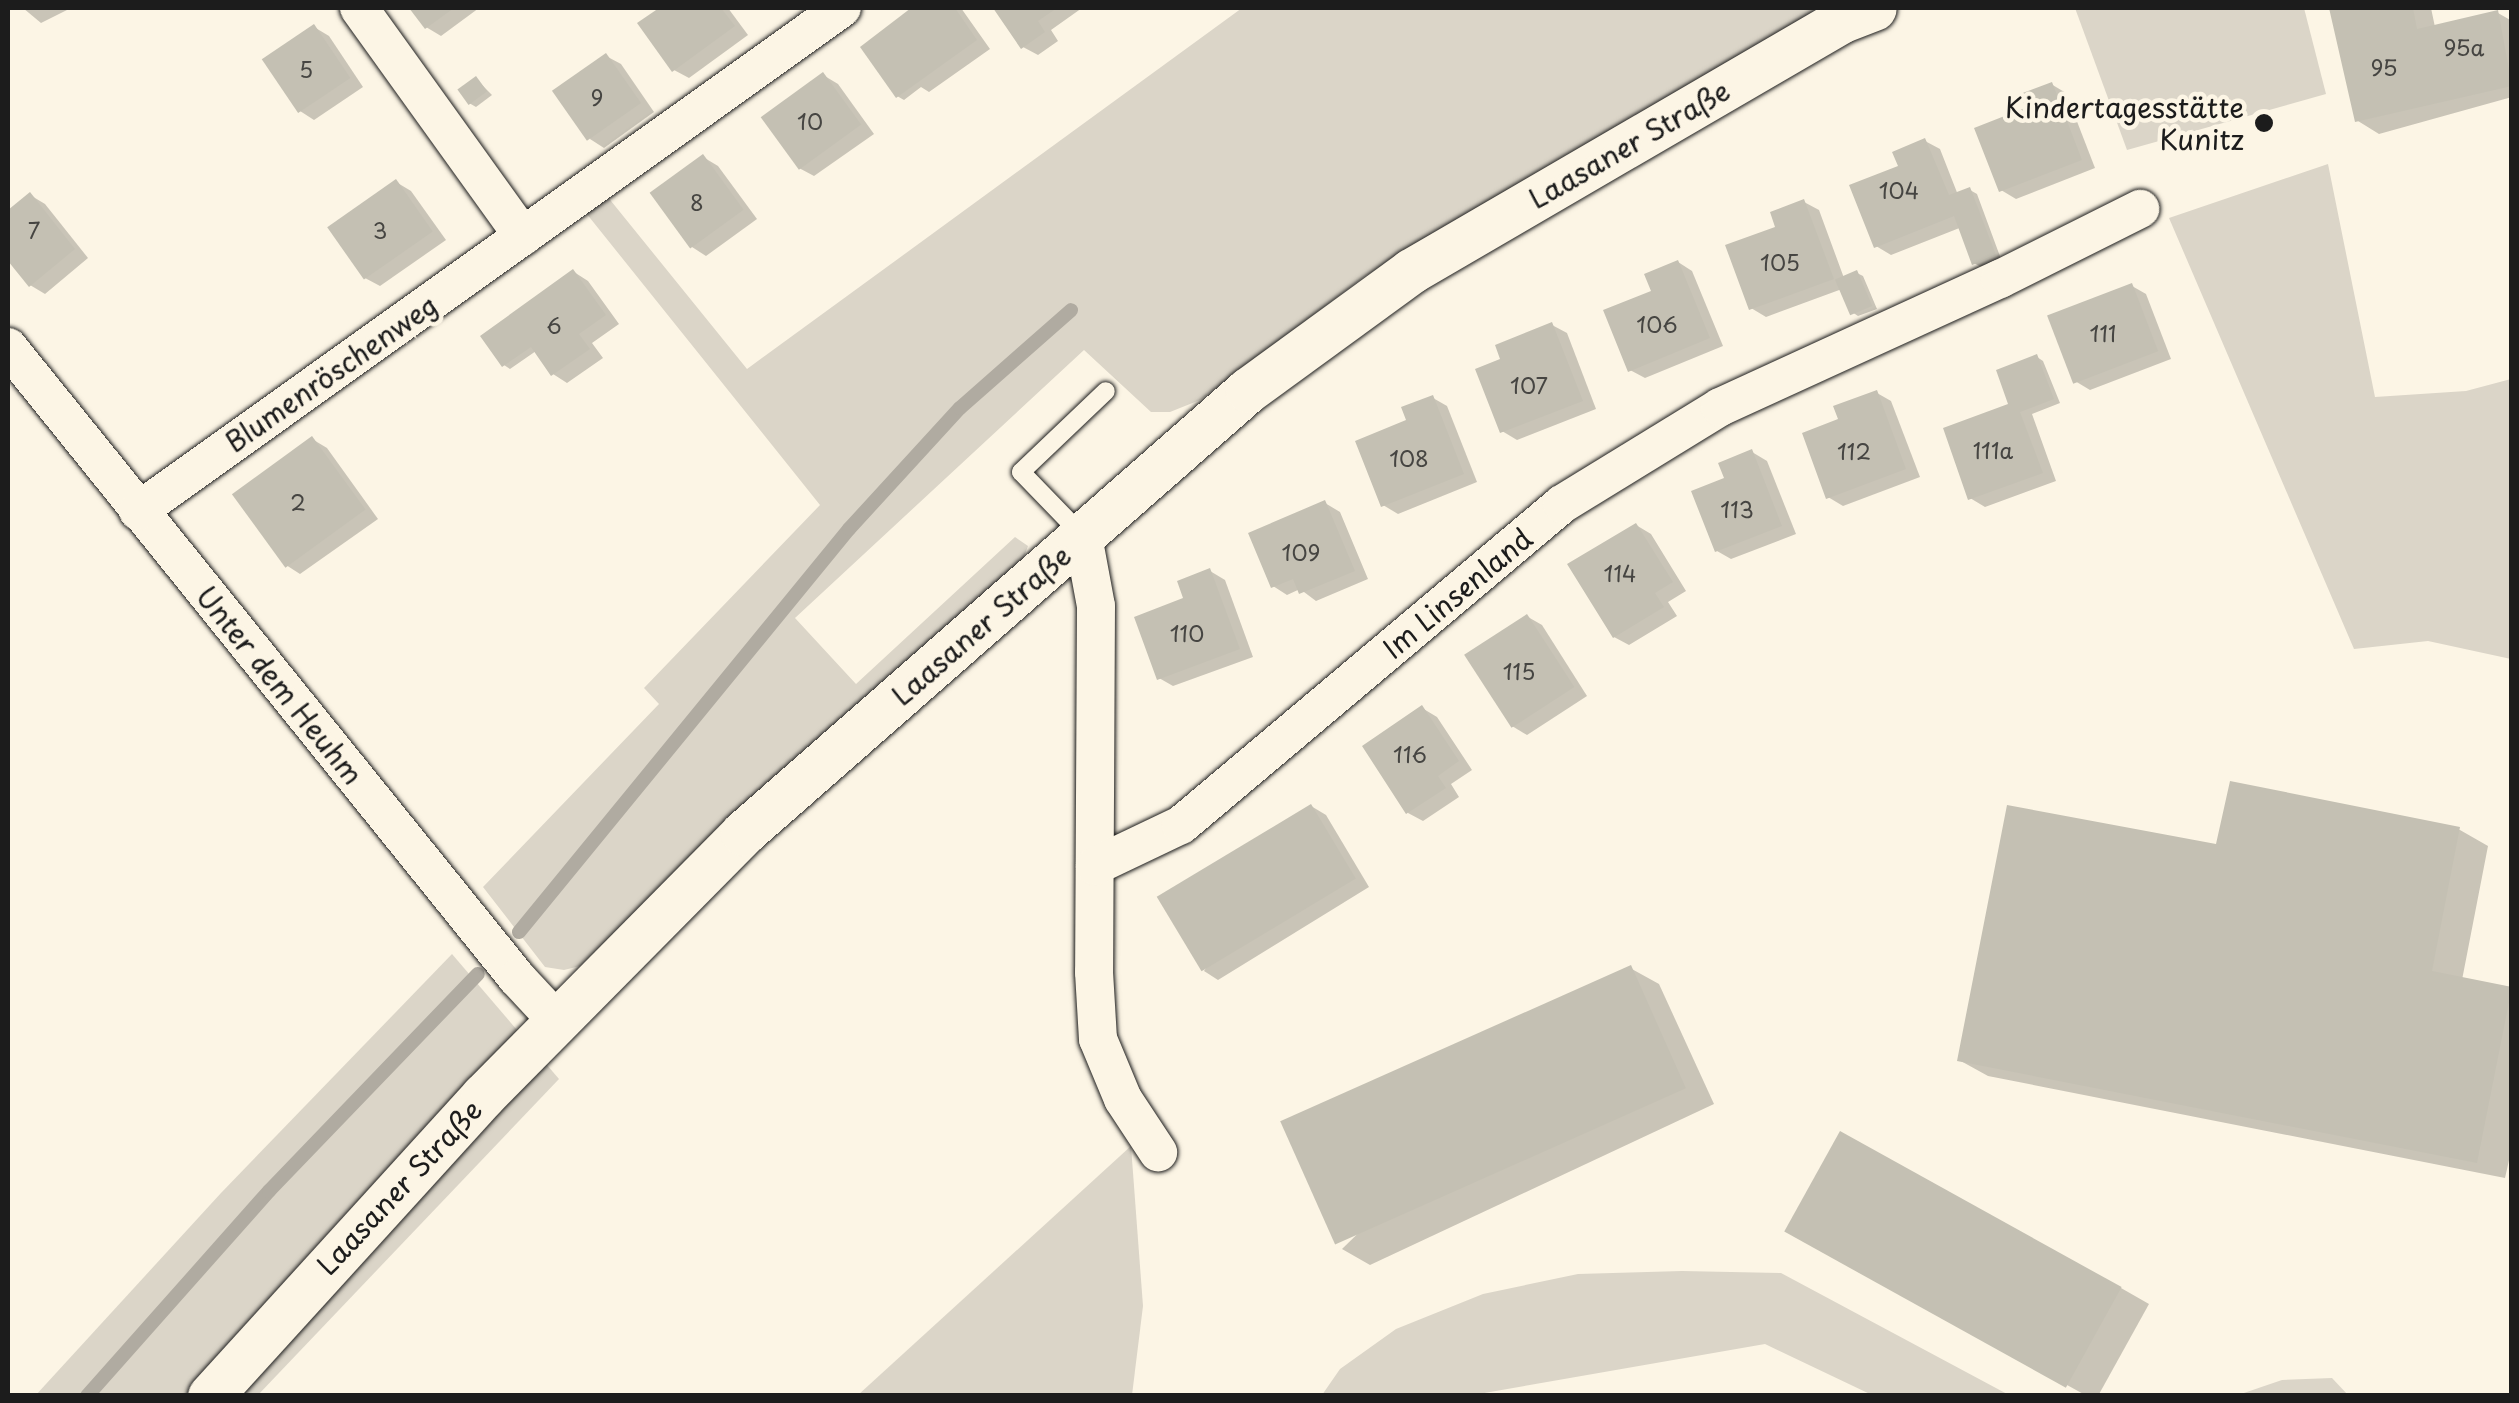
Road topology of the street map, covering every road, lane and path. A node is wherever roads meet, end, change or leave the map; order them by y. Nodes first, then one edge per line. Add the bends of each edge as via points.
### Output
1 (359, 8) edge
2 (842, 8) edge
3 (1874, 8) edge
4 (2140, 210) dead end
5 (524, 236) junction
6 (8, 347) edge
7 (1106, 391) dead end
8 (138, 510) junction
9 (1083, 536) junction
10 (1095, 866) junction
11 (556, 1020) junction
12 (1158, 1152) dead end
13 (210, 1396) edge

1 - 5 street
2 - 5 street, Blumenröschenweg
3 - 9 street, Laasaner Straße via 1840,21 1412,271 1248,390
4 - 10 street, Im Linsenland via 1720,407 1562,504 1181,824
5 - 8 street, Blumenröschenweg
6 - 8 street, Unter dem Heuhm
7 - 9 lane via 1021,472
8 - 11 street, Unter dem Heuhm
9 - 10 street via 1096,606
9 - 11 street, Laasaner Straße via 744,833
10 - 12 street via 1098,1039 1123,1099
11 - 13 street, Laasaner Straße

